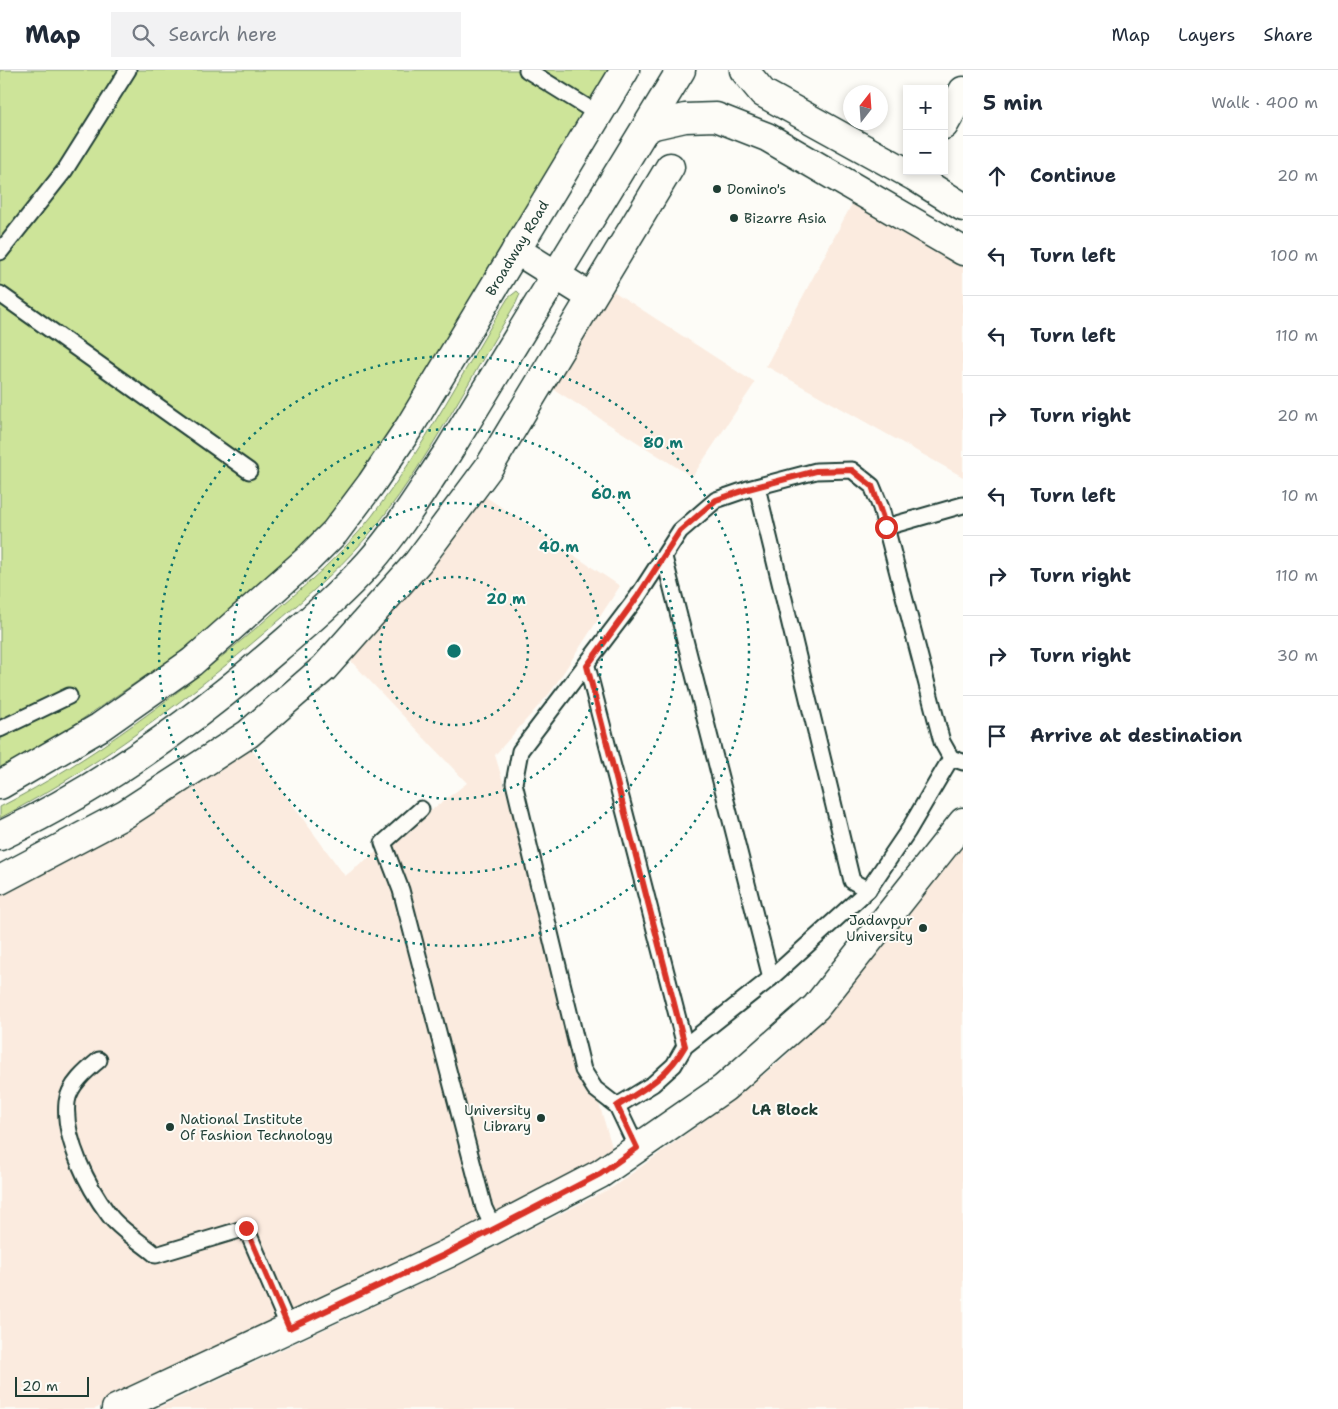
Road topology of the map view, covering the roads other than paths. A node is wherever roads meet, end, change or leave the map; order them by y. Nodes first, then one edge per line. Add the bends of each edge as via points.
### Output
1 (128, 70) edge
2 (527, 70) edge
3 (625, 70) edge
4 (681, 70) edge
5 (744, 70) edge
6 (963, 91) edge
7 (598, 114) junction
8 (948, 118) edge
9 (644, 130) junction
10 (670, 167) dead end
11 (903, 167) edge
12 (918, 175) edge
13 (963, 207) edge
14 (516, 250) junction
15 (0, 252) edge
16 (963, 252) edge
17 (556, 275) junction
18 (0, 294) edge
19 (591, 297) junction
20 (249, 471) dead end
21 (757, 487) junction
22 (963, 505) edge
23 (886, 527) junction
24 (664, 557) junction
25 (587, 666) junction
26 (69, 696) dead end
27 (0, 729) edge
28 (957, 760) edge
29 (0, 785) edge
30 (420, 809) dead end
31 (963, 822) edge
32 (0, 836) edge
33 (0, 880) edge
34 (868, 890) junction
35 (772, 978) junction
36 (685, 1046) junction
37 (99, 1060) dead end
38 (617, 1106) junction
39 (637, 1148) junction
40 (494, 1229) junction
41 (289, 1328) junction
42 (116, 1409) edge

1 - 15 lane via 65,170
2 - 7 lane
3 - 7 street, Broadway Road
4 - 9 street
5 - 11 street via 763,94
6 - 8 street
7 - 14 street, Broadway Road
9 - 16 street via 685,118 716,117 767,137
9 - 17 street
10 - 19 street
12 - 13 street
14 - 17 street
14 - 29 street, Broadway Road via 410,426 371,484 334,532 307,560 192,662 100,727
17 - 19 street
17 - 32 street via 409,510 370,562 340,594 221,698 126,766 35,820
18 - 20 lane
19 - 33 street via 489,467 418,562 324,668 248,734 125,814
21 - 23 lane via 816,471 852,470 872,486
21 - 24 lane via 716,500 680,531
21 - 34 lane via 852,881
22 - 23 lane
23 - 28 lane via 942,742
24 - 25 lane
24 - 35 lane
25 - 36 lane
25 - 38 lane via 520,751 514,783 583,1070 595,1089
26 - 27 lane
28 - 34 lane
30 - 40 lane via 383,843 401,890 484,1208
31 - 39 street via 816,1007 724,1088
34 - 35 lane
35 - 36 lane
36 - 38 lane via 674,1065 653,1084
37 - 41 lane via 80,1077 67,1101 70,1140 89,1184 110,1216 156,1255 246,1228
38 - 39 lane
39 - 40 street via 600,1174
40 - 41 street
41 - 42 street

